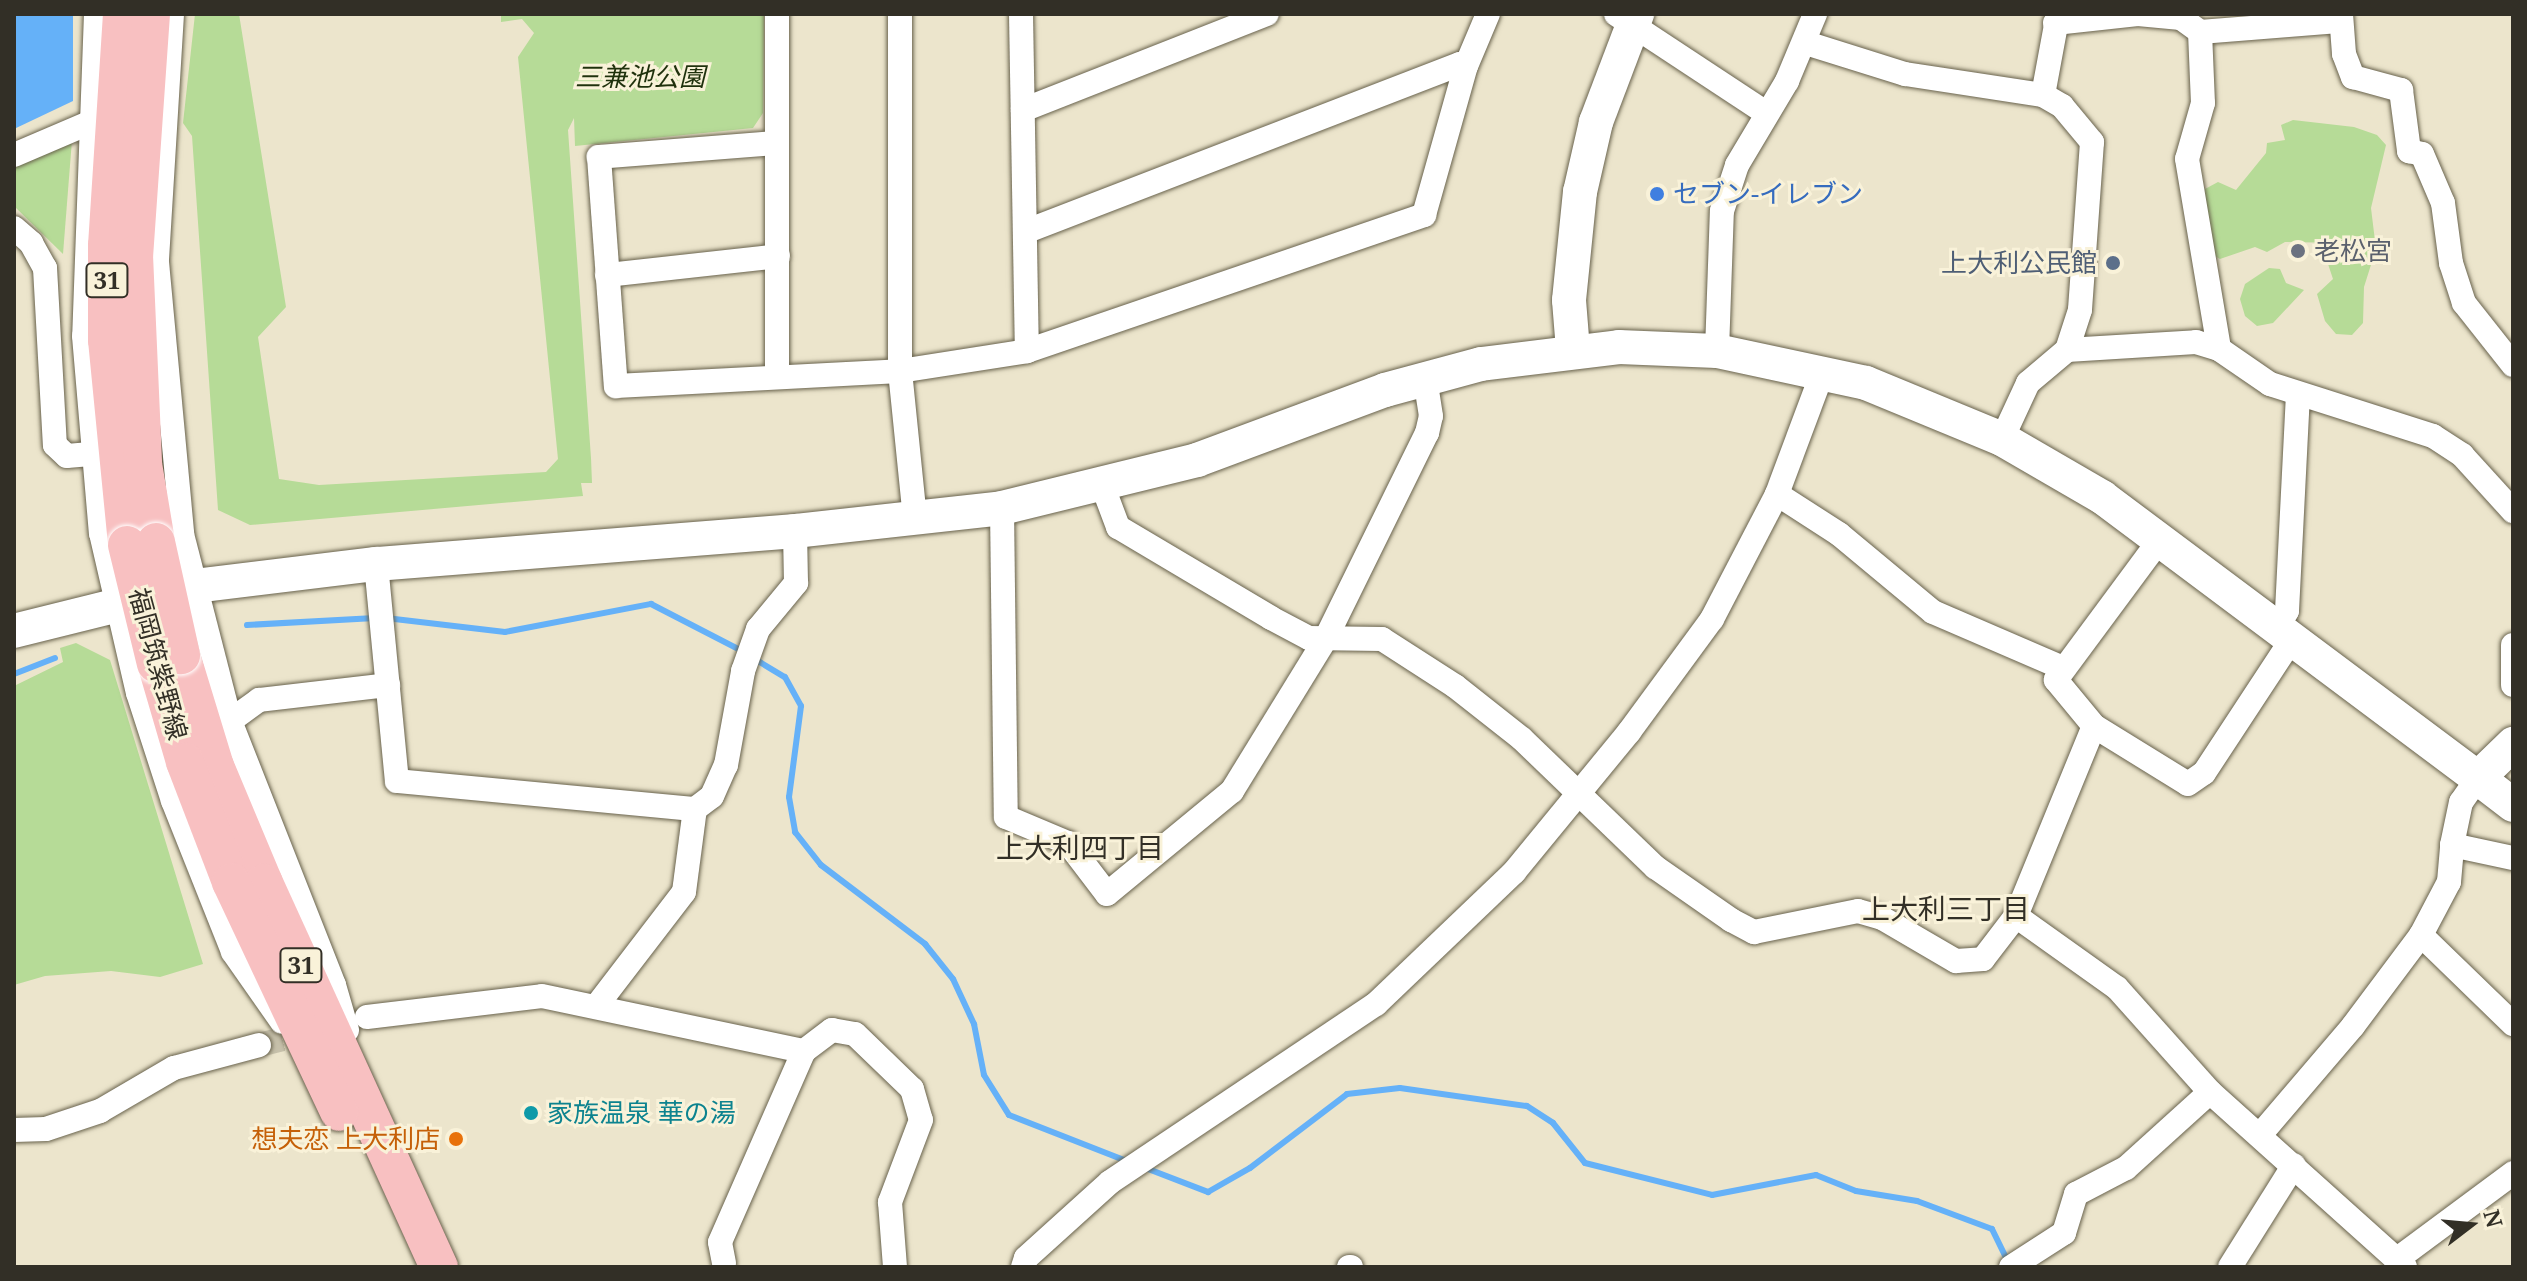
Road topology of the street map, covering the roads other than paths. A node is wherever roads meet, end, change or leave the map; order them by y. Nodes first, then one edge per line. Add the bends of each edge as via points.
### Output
1 (96, 14) edge
2 (122, 14) edge
3 (151, 14) edge
4 (172, 14) edge
5 (777, 14) edge
6 (900, 14) edge
7 (1021, 14) edge
8 (1267, 14) edge
9 (1488, 14) edge
10 (1815, 14) edge
11 (1629, 18) edge
12 (2056, 18) edge
13 (2340, 18) edge
14 (1205, 25) edge
15 (2200, 32) junction
16 (1806, 43) junction
17 (1466, 66) junction
18 (2043, 95) junction
19 (1023, 110) junction
20 (1766, 113) junction
21 (89, 123) junction
22 (776, 143) junction
23 (14, 155) edge
24 (14, 228) edge
25 (1027, 231) junction
26 (778, 256) junction
27 (607, 275) junction
28 (2219, 349) junction
29 (2508, 349) edge
30 (1573, 350) junction
31 (2067, 350) junction
32 (1027, 351) junction
33 (1717, 351) junction
34 (900, 371) junction
35 (1823, 371) junction
36 (777, 375) junction
37 (1425, 379) junction
38 (2298, 394) junction
39 (2002, 439) junction
40 (96, 454) junction
41 (1103, 487) junction
42 (1777, 494) junction
43 (1002, 508) junction
44 (2513, 511) edge
45 (915, 519) junction
46 (795, 531) junction
47 (2159, 541) junction
48 (142, 544) junction
49 (376, 564) junction
50 (194, 586) junction
51 (115, 604) junction
52 (14, 631) edge
53 (2285, 634) junction
54 (1326, 638) junction
55 (2513, 645) edge
56 (2063, 668) junction
57 (388, 685) junction
58 (2513, 685) edge
59 (230, 721) junction
60 (2094, 726) junction
61 (2513, 744) edge
62 (2478, 778) junction
63 (1579, 791) junction
64 (2513, 805) edge
65 (695, 809) junction
66 (2452, 845) junction
67 (2513, 858) edge
68 (2016, 916) junction
69 (2421, 935) junction
70 (598, 1004) junction
71 (367, 1017) dead end
72 (2513, 1024) edge
73 (259, 1045) tunnel mouth
74 (804, 1051) junction
75 (342, 1088) junction
76 (2210, 1092) junction
77 (14, 1130) edge
78 (2260, 1135) junction
79 (2294, 1165) junction
80 (2513, 1173) edge
81 (724, 1263) dead end
82 (2400, 1264) edge
83 (410, 1267) edge
84 (439, 1267) edge
85 (895, 1267) edge
86 (1023, 1267) edge
87 (2011, 1267) edge
88 (2230, 1267) edge

1 - 21 street
2 - 48 main road, 福岡筑紫野線 / 31 via 107,245 107,340
3 - 48 main road, 福岡筑紫野線 / 31 via 134,255
4 - 50 street via 157,262 164,445
5 - 22 street
6 - 34 street
7 - 19 street
8 - 14 street
9 - 17 street
10 - 16 street
11 - 20 street
11 - 30 street via 1580,192 1569,300
12 - 15 street via 2181,18
12 - 18 street
13 - 15 street
13 - 29 street via 2353,77 2401,90 2409,151 2422,154 2443,203 2448,249 2464,303
14 - 19 street
15 - 28 street via 2203,103 2187,159
16 - 18 street via 1905,74
16 - 20 street
17 - 25 street
17 - 32 street via 1424,215
18 - 31 street via 2062,106 2092,142 2080,310
19 - 25 street
20 - 33 street via 1737,165 1722,211
21 - 23 street
21 - 40 street via 84,336
22 - 26 street
22 - 27 street via 599,157
24 - 40 street via 31,243 45,268 55,445 61,455
25 - 32 street
26 - 27 street
26 - 36 street
27 - 36 street via 616,386
28 - 31 street via 2196,342
28 - 38 street via 2240,368
30 - 33 street
30 - 37 street
31 - 39 street via 2028,383
32 - 34 street
33 - 35 street
34 - 36 street
34 - 45 street
35 - 39 street via 1912,400
35 - 42 street
37 - 41 street
37 - 54 street via 1431,416 1427,433
38 - 44 street via 2433,436 2462,455
38 - 53 street
39 - 47 street via 2102,497
40 - 51 street
41 - 43 street
41 - 54 street via 1118,527 1284,625 1309,638
42 - 56 street via 1839,534 1933,612
42 - 63 street via 1712,619
43 - 45 street
43 - 54 street via 1006,817 1068,843 1107,894 1232,791
45 - 46 street
46 - 49 street
46 - 65 street via 796,583 758,629 743,671 726,765 712,796
47 - 53 street
47 - 56 street
48 - 75 main road, 福岡筑紫野線 / 31, bridge via 185,762 231,882
49 - 50 street
49 - 57 street
50 - 51 street
50 - 59 street
51 - 52 street
51 - 75 street via 173,801 233,952
53 - 60 street via 2204,773 2188,784
53 - 62 street
54 - 63 street via 1382,639 1455,686
55 - 58 street
56 - 60 street via 2056,680
57 - 59 street via 259,700
57 - 65 street via 397,781
59 - 75 street via 334,985
60 - 68 street
61 - 62 street
62 - 64 street
62 - 66 street via 2461,802
63 - 68 street via 1691,897 1754,932 1858,911 1882,918 1956,961 1983,959
63 - 86 street via 1514,872 1376,1004 1110,1182 1035,1248
65 - 70 street via 684,892
66 - 67 street
66 - 69 street via 2449,882
68 - 76 street via 2117,988
69 - 72 street
69 - 78 street via 2353,1026
70 - 71 street via 542,996
70 - 74 street
73 - 77 street via 174,1068 100,1111 46,1129
74 - 81 street via 720,1242
74 - 85 street via 832,1030 855,1034 912,1089 921,1120 890,1202
75 - 83 main road, 福岡筑紫野線 / 31
75 - 84 main road, 福岡筑紫野線 / 31
76 - 78 street
76 - 87 street via 2126,1168 2076,1194 2064,1233
78 - 79 street
79 - 82 street
79 - 88 street
80 - 82 street

